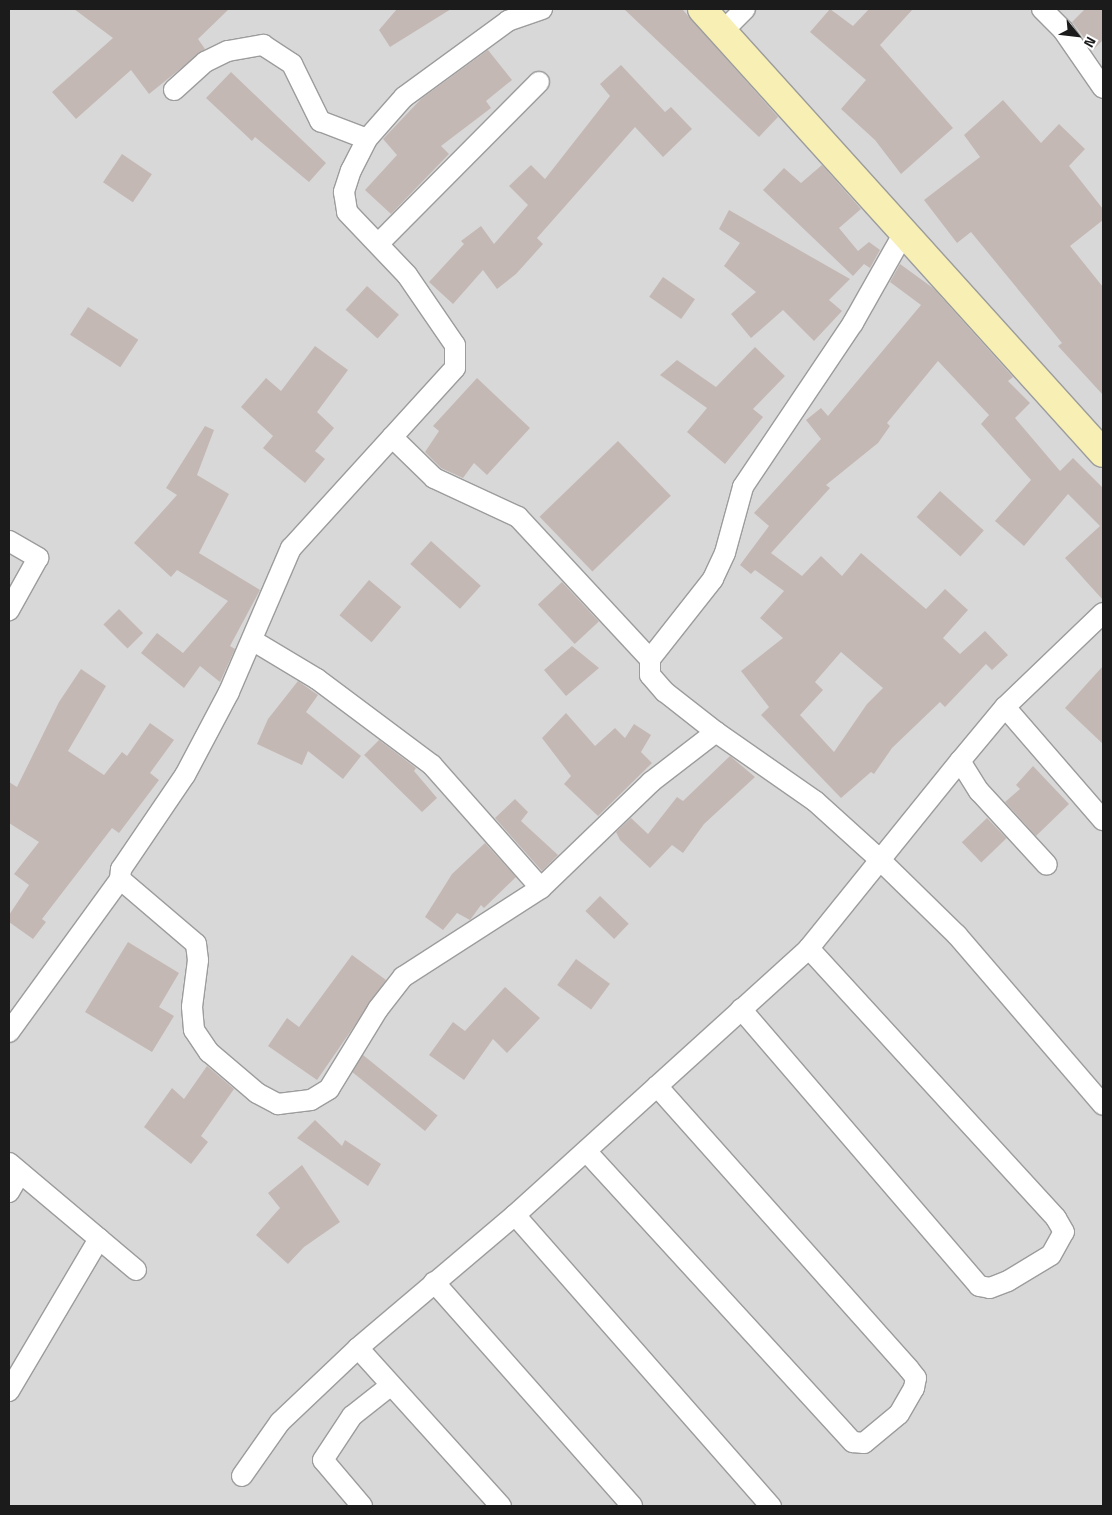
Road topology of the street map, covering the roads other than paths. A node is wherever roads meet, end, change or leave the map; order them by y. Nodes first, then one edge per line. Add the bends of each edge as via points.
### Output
1 (542, 9) edge
2 (702, 9) edge
3 (745, 9) edge
4 (1042, 9) edge
5 (723, 30) junction
6 (539, 82) dead end
7 (1103, 88) edge
8 (174, 90) dead end
9 (367, 139) junction
10 (905, 231) junction
11 (379, 243) junction
12 (392, 437) junction
13 (1103, 453) edge
14 (9, 541) edge
15 (9, 610) edge
16 (1103, 613) edge
17 (252, 640) junction
18 (650, 659) junction
19 (1005, 707) junction
20 (716, 732) junction
21 (960, 761) junction
22 (1103, 820) edge
23 (878, 858) junction
24 (1047, 865) dead end
25 (120, 879) junction
26 (541, 888) junction
27 (810, 948) junction
28 (742, 1009) junction
29 (9, 1032) edge
30 (657, 1086) junction
31 (1103, 1105) edge
32 (586, 1150) junction
33 (14, 1168) edge
34 (9, 1192) edge
35 (515, 1215) junction
36 (99, 1239) junction
37 (136, 1270) dead end
38 (434, 1282) junction
39 (358, 1348) junction
40 (390, 1386) junction
41 (9, 1391) edge
42 (242, 1476) dead end
43 (362, 1506) edge
44 (501, 1506) edge
45 (632, 1506) edge
46 (770, 1506) edge

1 - 9 street via 508,21 474,45 404,97
2 - 5 main road
3 - 5 street
4 - 7 street via 1063,30
5 - 10 main road
6 - 11 street
8 - 9 street via 205,62 228,51 263,45 292,64 320,121
9 - 11 street via 344,192 347,212
10 - 13 main road
10 - 18 street via 853,323 743,487 725,553 713,578
11 - 12 street via 407,275 458,355 455,368
12 - 17 street via 291,548
12 - 18 street via 434,478 518,517
14 - 15 street via 38,558
16 - 19 street
17 - 25 street via 185,775 122,869
17 - 26 street via 325,685 432,765
18 - 20 street via 650,675 665,692
19 - 21 street
19 - 22 street
20 - 23 street via 815,801
20 - 26 street via 651,782
21 - 23 street
21 - 24 street via 979,791
23 - 27 street via 846,905
23 - 31 street via 957,935
25 - 26 street via 196,944 198,960 192,1006 194,1030 209,1052 257,1093 278,1104 311,1100 330,1089 378,1009 403,977
25 - 29 street
27 - 28 street
27 - 28 street via 1056,1218 1064,1232 1052,1255 1008,1281 990,1288 979,1286
28 - 30 street
30 - 32 street
30 - 32 street via 910,1369 916,1378 914,1388 899,1414 870,1438 853,1442
32 - 35 street
33 - 34 street
33 - 36 street
35 - 38 street
35 - 46 street
36 - 37 street
36 - 41 street
38 - 39 street
38 - 45 street
39 - 40 street
39 - 42 street via 280,1422
40 - 43 street via 352,1416 323,1460 327,1469
40 - 44 street

